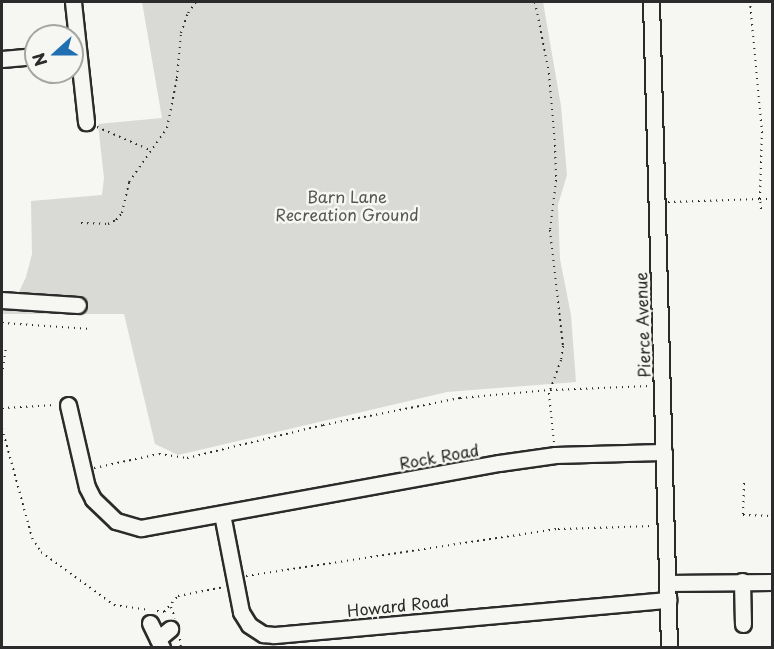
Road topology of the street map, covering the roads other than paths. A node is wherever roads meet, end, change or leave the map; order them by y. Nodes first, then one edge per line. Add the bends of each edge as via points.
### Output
1 (73, 2) edge
2 (651, 2) edge
3 (74, 24) edge
4 (24, 57) edge
5 (2, 59) edge
6 (80, 84) edge
7 (86, 122) road end
8 (2, 300) edge
9 (78, 305) dead end
10 (68, 405) road end
11 (664, 452) junction
12 (222, 514) junction
13 (742, 581) junction
14 (772, 582) edge
15 (667, 583) junction
16 (668, 600) junction
17 (150, 623) dead end
18 (743, 624) dead end
19 (163, 638) edge
20 (669, 648) edge

1 - 3 street
2 - 11 street, Pierce Avenue
4 - 5 street
6 - 7 street
8 - 9 street
10 - 12 street, Rock Road via 87,487 99,507 124,524 141,528
11 - 12 street, Rock Road via 555,455
11 - 15 street, Pierce Avenue
12 - 16 street, Howard Road via 241,612 249,625 263,634
13 - 14 street
13 - 15 street
13 - 18 street
15 - 16 street, Pierce Avenue
16 - 20 street, Pierce Avenue
17 - 19 street

